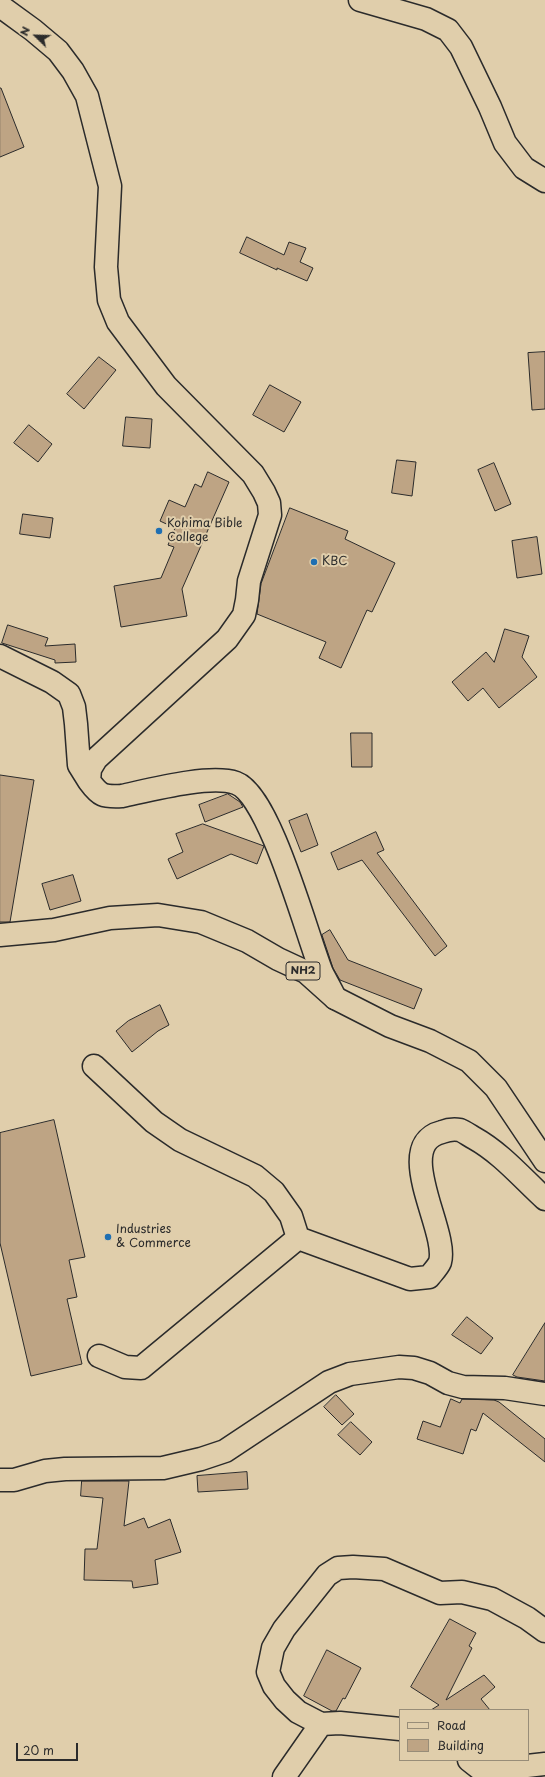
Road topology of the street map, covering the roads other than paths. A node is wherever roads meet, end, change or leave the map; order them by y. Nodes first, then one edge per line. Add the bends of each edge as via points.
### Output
1 (360, 0) edge
2 (0, 6) edge
3 (545, 182) edge
4 (0, 656) edge
5 (89, 780) junction
6 (0, 935) edge
7 (335, 998) junction
8 (94, 1066) dead end
9 (545, 1161) edge
10 (545, 1199) edge
11 (298, 1238) junction
12 (99, 1356) dead end
13 (545, 1394) edge
14 (0, 1480) edge
15 (545, 1631) edge
16 (321, 1724) junction
17 (399, 1729) edge
18 (470, 1761) edge
19 (545, 1764) edge
20 (284, 1777) edge

1 - 3 main road via 426,19 448,30 461,47 505,143 524,168
2 - 5 main road via 58,51 87,96 110,186 106,268 110,300 118,322 166,386 253,474 269,503 270,515 249,581 244,615 227,639 96,759 90,769
4 - 5 main road via 52,682 69,694 74,707 79,765
5 - 7 main road via 97,792 108,797 216,779 235,782 245,787 266,819 305,917 322,973
6 - 7 main road, NH2 via 54,930 110,918 158,915 200,922 247,941 306,972
7 - 9 main road, NH2 via 469,1061 496,1088
8 - 11 main road via 154,1122 180,1140 255,1176 269,1188 291,1216
10 - 11 main road via 490,1147 460,1130 447,1130 434,1134 423,1148 421,1171 439,1238 440,1262 429,1277 410,1279
11 - 12 main road via 141,1368 125,1367
13 - 14 main road via 505,1388 463,1387 414,1368 399,1367 350,1374 329,1382 225,1451 201,1459 163,1468 65,1469 45,1471 14,1480
15 - 16 main road via 492,1599 462,1592 440,1593 384,1569 338,1568 327,1575 284,1629 273,1648 268,1672 274,1686 285,1700 298,1712
16 - 17 main road via 340,1723
16 - 20 main road
18 - 19 main road via 483,1771

